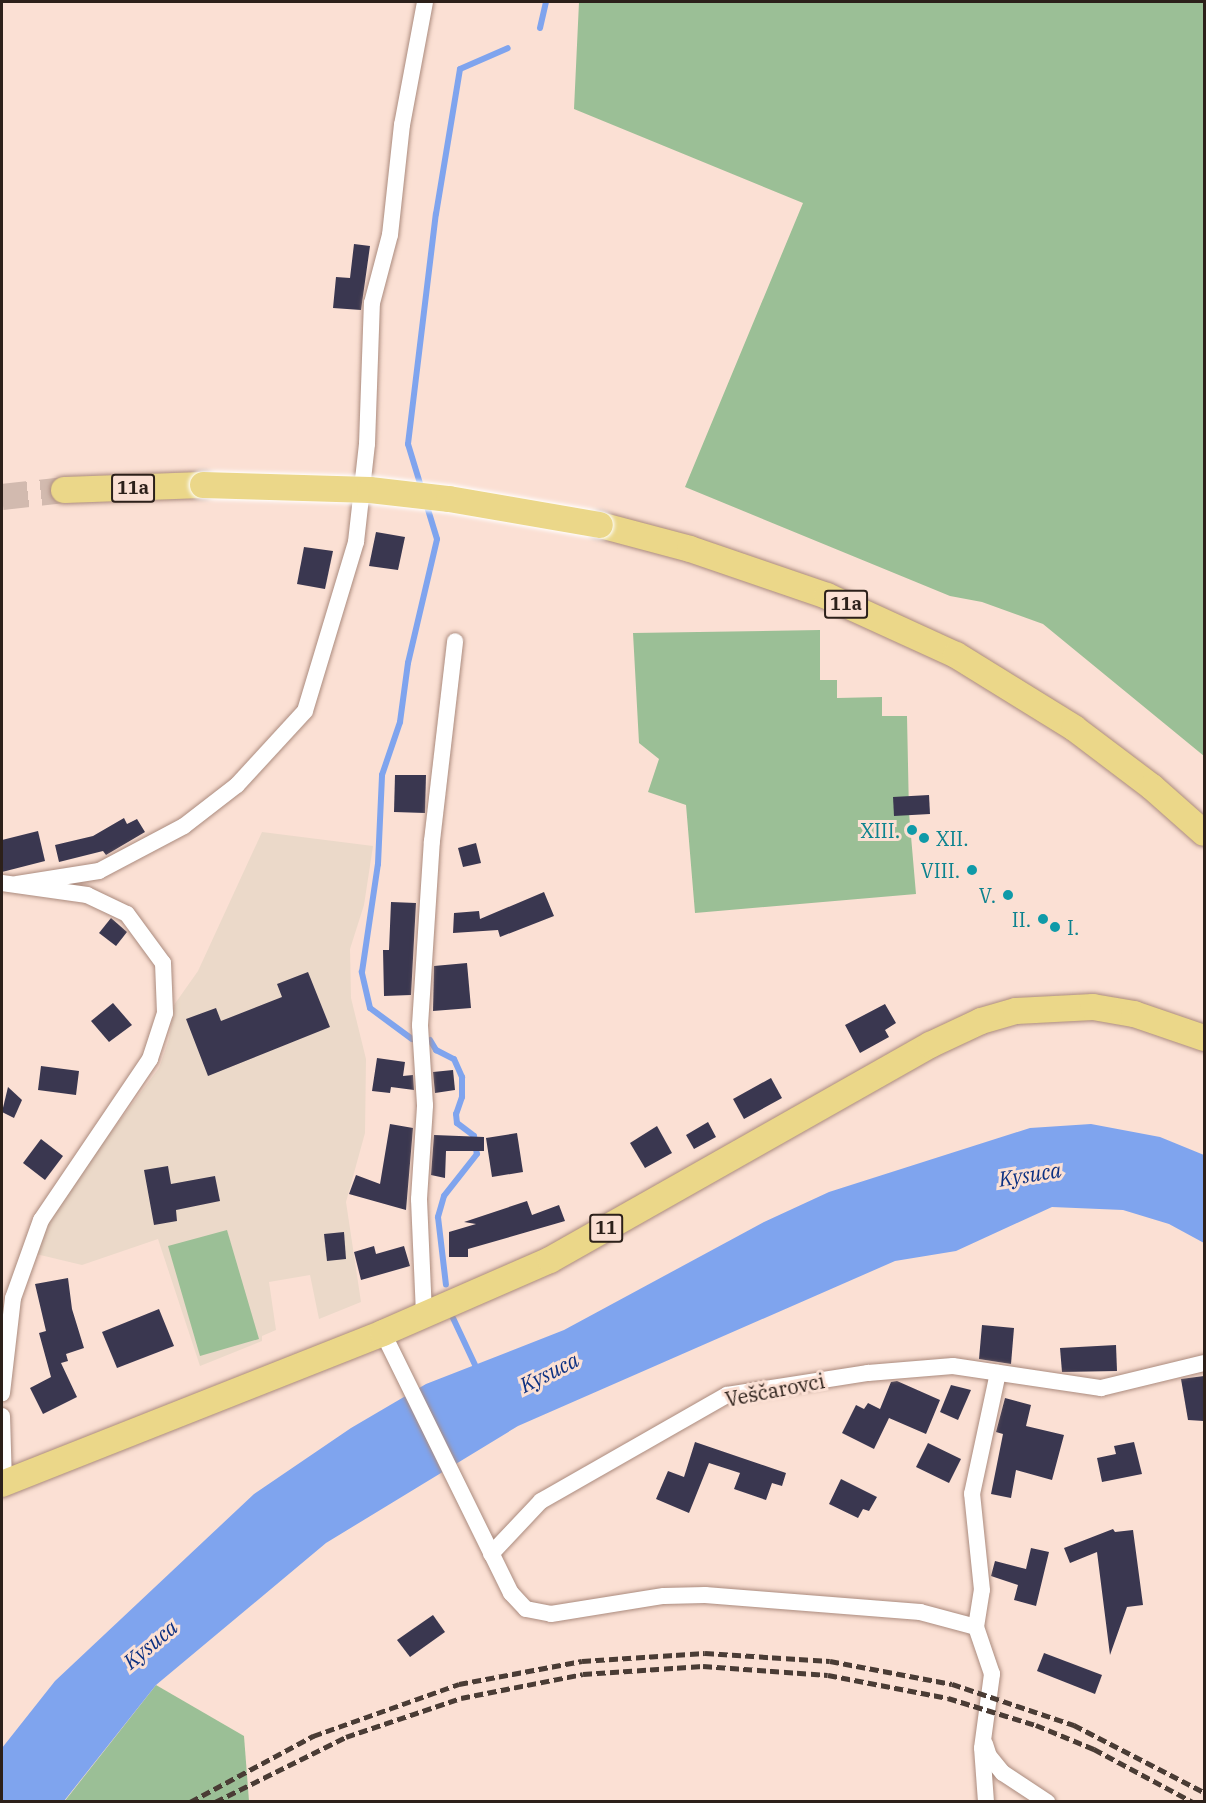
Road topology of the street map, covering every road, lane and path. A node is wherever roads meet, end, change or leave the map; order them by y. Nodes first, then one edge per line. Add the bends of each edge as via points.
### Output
1 (425, 2) edge
2 (64, 490) tunnel mouth
3 (454, 641) dead end
4 (1204, 833) edge
5 (9, 883) edge
6 (1204, 1038) edge
7 (424, 1314) junction
8 (383, 1333) junction
9 (1204, 1363) edge
10 (998, 1373) junction
11 (2, 1393) edge
12 (2, 1416) edge
13 (3, 1483) edge
14 (491, 1554) junction
15 (976, 1627) junction
16 (984, 1731) junction
17 (986, 1802) edge
18 (1047, 1802) edge

1 - 5 street via 402,125 390,235 372,303 367,444 356,542 305,711 237,785 184,826 99,871
2 - 4 main road, 11a, bridge via 203,485 392,493 600,525 690,549 827,596 956,655 1074,728
3 - 7 street via 432,841 420,1025 425,1105 419,1199
5 - 11 street via 87,895 127,914 163,963 165,1013 150,1059 41,1220 13,1298
6 - 7 main road, 11 via 1134,1014 1094,1007 1016,1011 981,1021 911,1056 550,1260
7 - 8 main road, 11
8 - 13 main road, 11
8 - 14 street
9 - 10 street, Veščarovci via 1101,1388
10 - 14 street, Veščarovci via 952,1366 868,1373 727,1395 541,1502
10 - 15 street via 972,1494 982,1590
12 - 13 street
14 - 15 street via 511,1593 526,1608 551,1614 664,1596 705,1595 920,1612
15 - 16 street via 992,1674
16 - 17 street
16 - 18 street via 986,1748 995,1764

